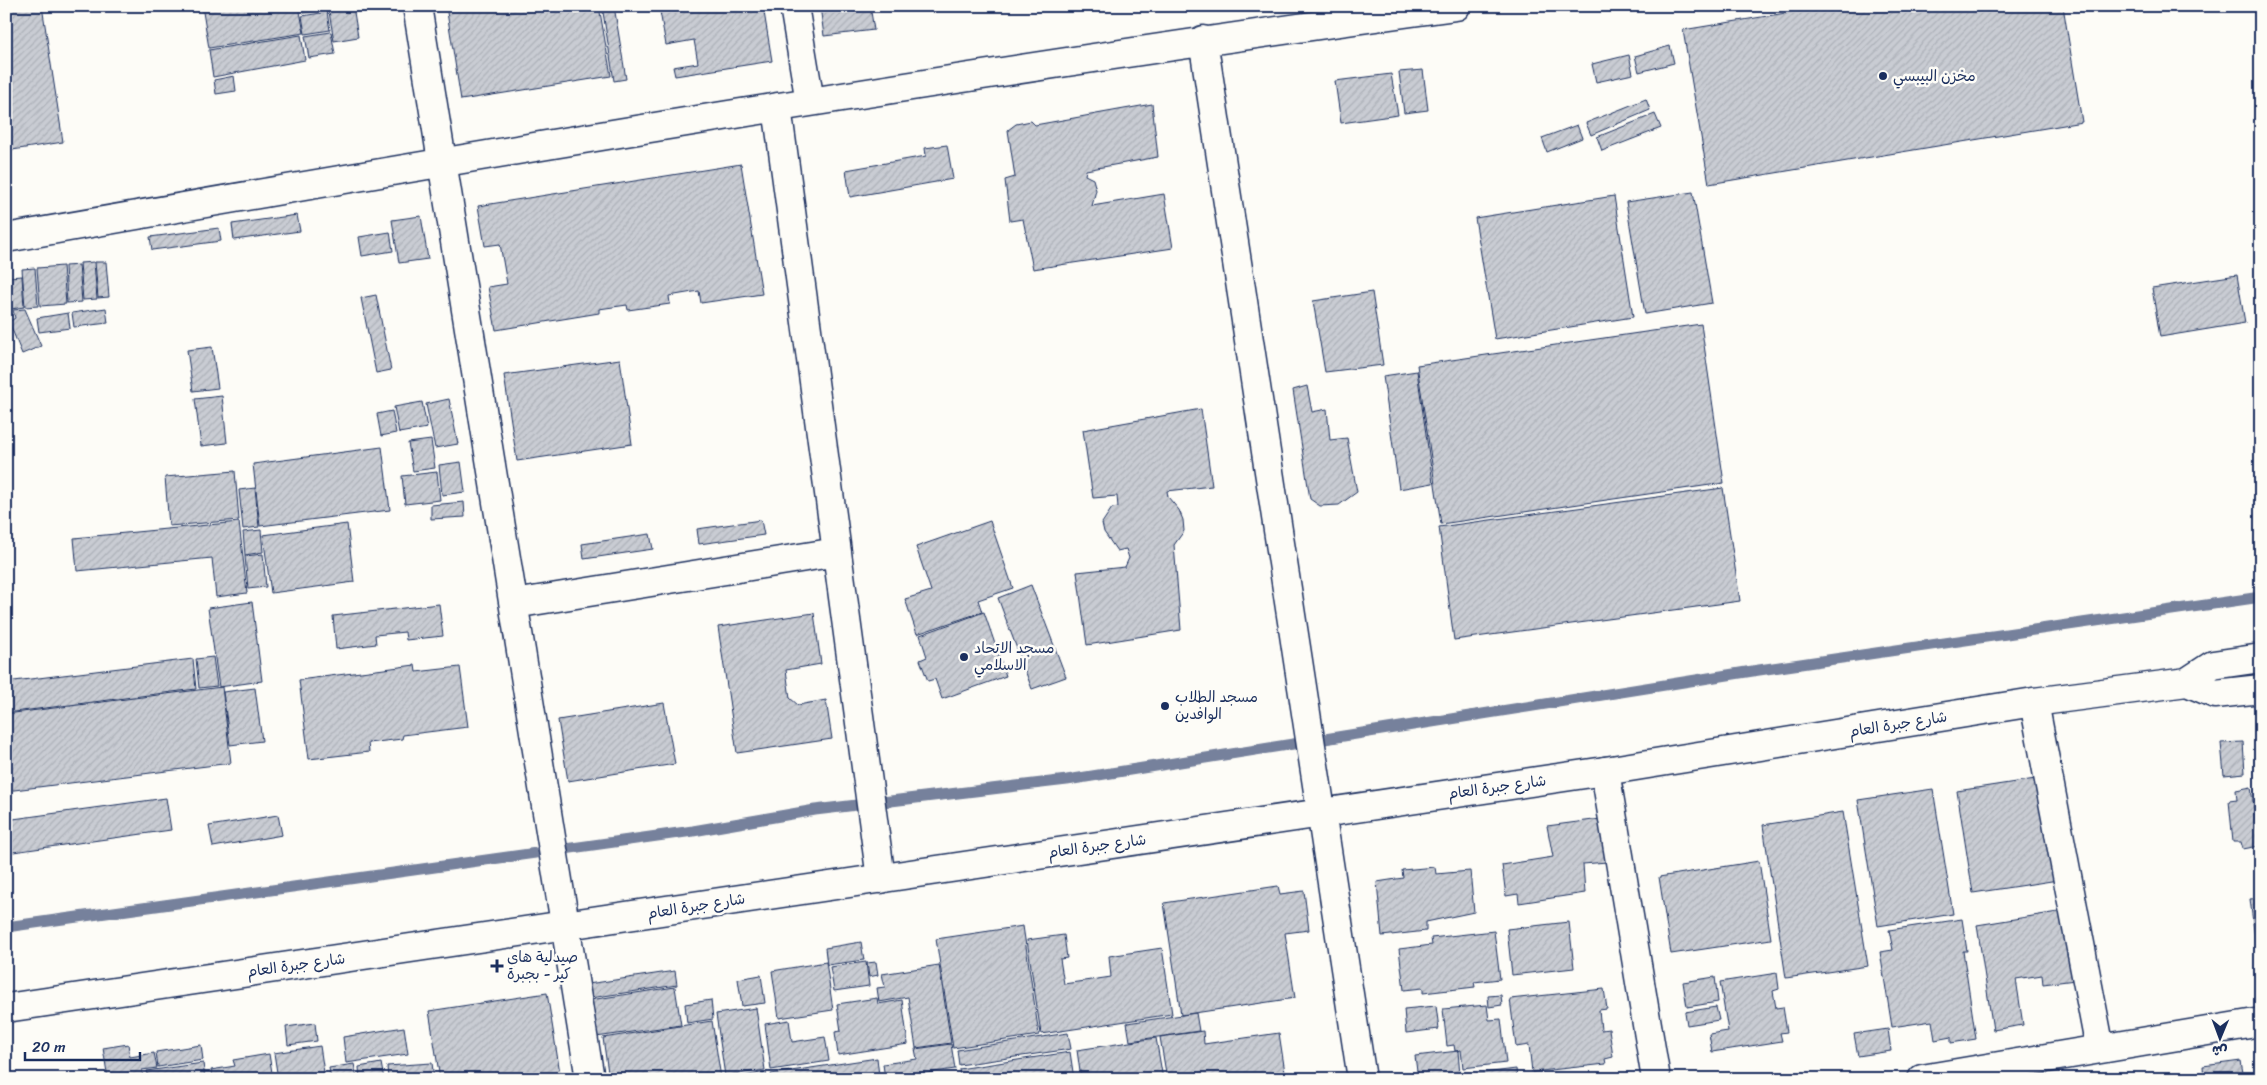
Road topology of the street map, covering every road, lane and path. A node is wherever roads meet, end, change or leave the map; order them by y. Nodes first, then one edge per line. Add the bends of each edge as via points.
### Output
1 (417, 6) edge
2 (794, 6) edge
3 (1456, 6) edge
4 (1203, 40) junction
5 (810, 102) junction
6 (777, 107) junction
7 (443, 161) junction
8 (6, 238) edge
9 (837, 552) junction
10 (514, 604) junction
11 (2261, 658) edge
12 (2187, 682) junction
13 (2261, 689) edge
14 (2034, 702) junction
15 (1604, 771) junction
16 (1321, 813) junction
17 (881, 879) junction
18 (565, 926) junction
19 (6, 1008) edge
20 (2261, 1022) edge
21 (2100, 1050) junction
22 (590, 1079) edge
23 (1362, 1079) edge
24 (1656, 1079) edge
25 (1922, 1079) edge

1 - 7 street
2 - 5 street
3 - 4 street
4 - 5 street
4 - 16 street
5 - 6 street
6 - 7 street
6 - 9 street
7 - 8 street
7 - 10 street
9 - 10 street
9 - 17 street
10 - 18 street
11 - 12 street via 2213,665
12 - 13 street via 2214,694
12 - 14 street, شارع جبرة العام
14 - 15 street, شارع جبرة العام
14 - 21 street
15 - 16 street, شارع جبرة العام
15 - 24 street
16 - 17 street, شارع جبرة العام
16 - 23 street
17 - 18 street, شارع جبرة العام
18 - 19 street, شارع جبرة العام
18 - 22 street
20 - 21 street
21 - 25 street

